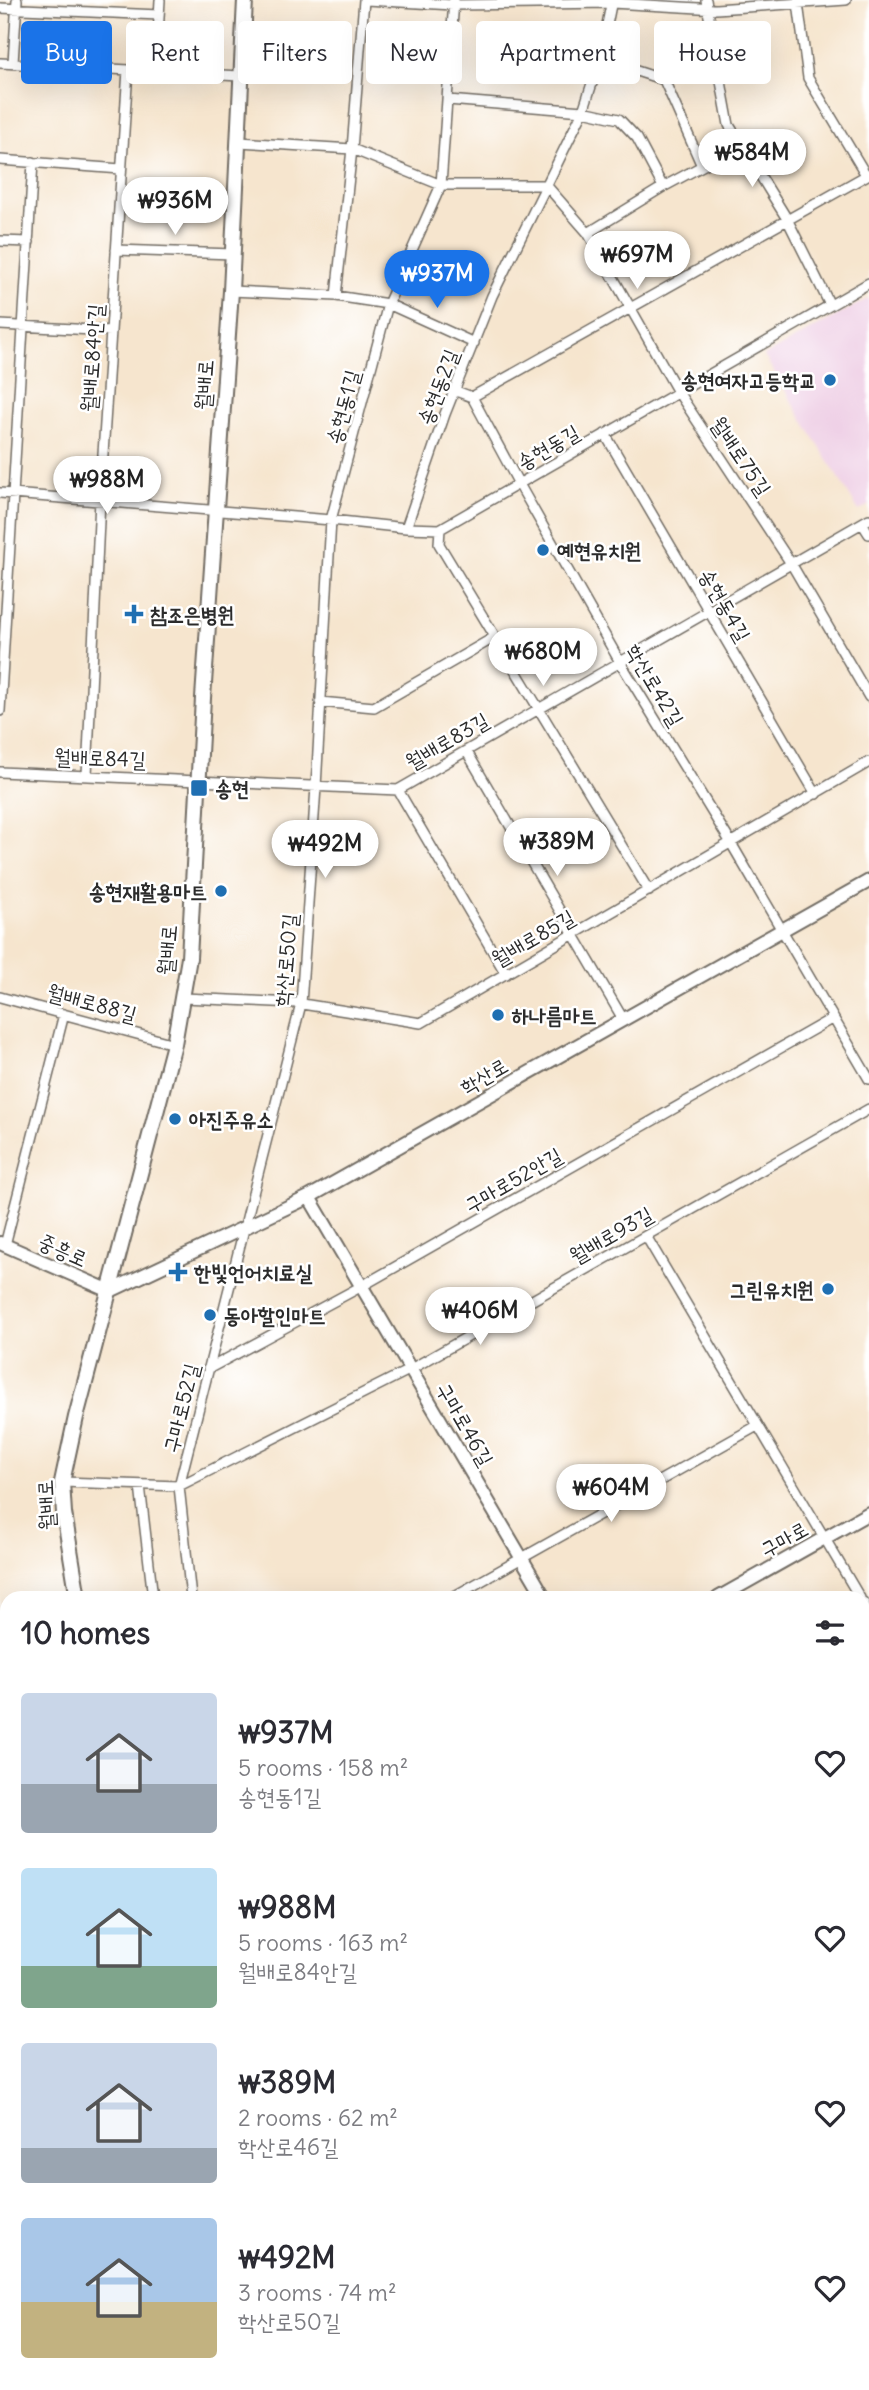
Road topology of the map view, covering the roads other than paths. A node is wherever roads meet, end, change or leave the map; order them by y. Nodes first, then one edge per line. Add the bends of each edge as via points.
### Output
1 (160, 0) edge
2 (245, 0) edge
3 (365, 0) edge
4 (845, 0) edge
5 (612, 2) edge
6 (453, 3) edge
7 (798, 3) junction
8 (16, 4) edge
9 (708, 4) edge
10 (0, 8) edge
11 (159, 15) junction
12 (159, 21) edge
13 (244, 21) edge
14 (608, 21) edge
15 (0, 62) edge
16 (13, 63) junction
17 (126, 70) edge
18 (640, 72) edge
19 (127, 84) edge
20 (240, 84) edge
21 (592, 84) edge
22 (448, 100) junction
23 (583, 111) junction
24 (239, 142) junction
25 (743, 144) junction
26 (352, 149) junction
27 (0, 160) edge
28 (33, 162) junction
29 (702, 166) junction
30 (121, 169) junction
31 (868, 174) edge
32 (441, 185) junction
33 (546, 185) junction
34 (663, 187) junction
35 (787, 219) junction
36 (588, 233) junction
37 (0, 241) edge
38 (29, 242) junction
39 (116, 250) junction
40 (233, 254) junction
41 (869, 283) edge
42 (231, 291) junction
43 (336, 296) junction
44 (388, 304) junction
45 (830, 305) junction
46 (629, 309) junction
47 (0, 325) edge
48 (24, 326) junction
49 (111, 331) junction
50 (474, 343) junction
51 (456, 391) junction
52 (678, 392) junction
53 (472, 397) junction
54 (606, 434) junction
55 (519, 484) junction
56 (0, 493) edge
57 (12, 494) junction
58 (100, 500) junction
59 (216, 512) junction
60 (331, 520) junction
61 (866, 521) edge
62 (406, 528) junction
63 (440, 529) junction
64 (869, 534) edge
65 (792, 565) junction
66 (709, 612) junction
67 (495, 637) junction
68 (620, 662) junction
69 (1, 686) edge
70 (869, 697) edge
71 (320, 702) junction
72 (539, 708) junction
73 (0, 711) edge
74 (467, 752) junction
75 (869, 762) edge
76 (0, 772) edge
77 (87, 775) junction
78 (199, 780) junction
79 (316, 787) junction
80 (398, 790) junction
81 (816, 794) junction
82 (731, 843) junction
83 (869, 881) edge
84 (649, 891) junction
85 (781, 929) junction
86 (573, 935) junction
87 (506, 974) junction
88 (0, 997) edge
89 (183, 998) junction
90 (301, 1004) junction
91 (64, 1014) junction
92 (833, 1017) junction
93 (623, 1019) junction
94 (174, 1044) junction
95 (869, 1079) edge
96 (869, 1109) edge
97 (309, 1197) junction
98 (244, 1229) junction
99 (646, 1236) junction
100 (2, 1244) edge
101 (362, 1286) junction
102 (110, 1292) junction
103 (208, 1369) junction
104 (411, 1369) junction
105 (757, 1426) junction
106 (62, 1482) junction
107 (140, 1486) junction
108 (179, 1486) junction
109 (869, 1513) edge
110 (825, 1538) junction
111 (521, 1557) junction
112 (77, 1591) edge
113 (152, 1591) edge
114 (190, 1591) edge
115 (463, 1591) edge
116 (541, 1591) edge
117 (730, 1591) edge
118 (857, 1591) edge

1 - 11 street
2 - 13 main road, 월배로
3 - 6 street
3 - 26 street
4 - 7 street
5 - 6 street
5 - 9 street
5 - 14 street, 송현동2길
6 - 22 street, 송현동1길
7 - 9 street
7 - 31 street via 808,78
8 - 10 street
8 - 11 street
8 - 16 street
9 - 25 street via 729,124
11 - 12 street
15 - 16 street
16 - 17 street
18 - 29 street via 664,80
19 - 30 street, 월배로84안길
20 - 24 main road, 월배로
21 - 23 street, 송현동2길
22 - 23 street
22 - 32 street, 송현동1길
23 - 33 street, 송현동2길
23 - 34 street via 619,119 637,138
24 - 26 street
24 - 40 main road, 월배로
25 - 29 street
25 - 35 street
26 - 32 street
26 - 43 street
27 - 28 street
28 - 30 street
28 - 38 street
29 - 34 street
30 - 39 street, 월배로84안길
31 - 35 street
32 - 33 street
32 - 44 street, 송현동1길
33 - 36 street, 월배로75길
33 - 50 street, 송현동2길
34 - 36 street
35 - 45 street
35 - 46 street
36 - 46 street, 월배로75길
37 - 38 street
38 - 48 street
39 - 40 street
39 - 49 street, 월배로84안길
40 - 42 main road, 월배로
41 - 45 street, 송현동길
42 - 43 street
42 - 59 main road, 월배로
43 - 44 street
44 - 50 street
44 - 60 street, 송현동1길
45 - 52 street, 송현동길
46 - 52 street, 월배로75길
46 - 53 street
47 - 48 street
48 - 49 street
48 - 57 street
49 - 58 street, 월배로84안길
50 - 51 street, 송현동2길
51 - 53 street
51 - 62 street, 송현동2길
52 - 54 street, 송현동길
52 - 65 street, 월배로75길
53 - 55 street, 학산로42길
54 - 55 street, 송현동길
54 - 66 street, 송현동4길
55 - 63 street, 송현동길
55 - 68 street, 학산로42길
56 - 57 street
57 - 58 street
57 - 69 street
58 - 59 street
58 - 77 street, 월배로84안길
59 - 60 street
59 - 78 main road, 월배로
60 - 62 street
60 - 71 street, 학산로50길
61 - 64 street
61 - 65 street, 월배로83길
62 - 63 street
63 - 67 street via 439,544
65 - 66 street, 월배로83길
65 - 70 street, 월배로75길
66 - 68 street, 월배로83길
66 - 81 street, 송현동4길
67 - 71 street via 374,706
67 - 72 street
68 - 72 street, 월배로83길
68 - 82 street, 학산로42길
69 - 73 street
71 - 79 street, 학산로50길
72 - 74 street, 월배로83길
72 - 84 street
74 - 80 street, 월배로83길
74 - 86 street
75 - 81 street, 월배로85길
76 - 77 street, 월배로84길
77 - 78 street, 월배로84길
78 - 79 street, 월배로83길
78 - 89 main road, 월배로
79 - 80 street, 월배로83길
79 - 90 street, 학산로50길
80 - 87 street
81 - 82 street, 월배로85길
82 - 84 street, 월배로85길
82 - 85 street, 학산로42길
83 - 85 main road, 학산로
84 - 86 street, 월배로85길
85 - 92 street, 학산로42길
85 - 93 main road, 학산로
86 - 87 street, 월배로85길
86 - 93 street
87 - 90 street, 월배로85길 via 421,1023
88 - 91 street, 월배로88길
89 - 90 street, 월배로85길
89 - 94 main road, 월배로
90 - 98 street, 학산로50길
91 - 94 street, 월배로88길
91 - 100 street
92 - 95 street, 학산로42길
92 - 101 street, 구마로52안길
93 - 97 main road, 학산로
94 - 102 main road, 월배로
96 - 99 street, 월배로93길
97 - 98 main road, 학산로
97 - 101 main road, 구마로46길
98 - 102 main road, 학산로
98 - 103 street, 구마로52길
99 - 104 street, 월배로93길
99 - 105 street
100 - 102 main road, 중흥로
101 - 103 street, 구마로52안길
101 - 104 main road, 구마로46길
102 - 106 main road, 월배로
103 - 108 street, 구마로52길
104 - 108 street, 월배로93길
104 - 111 main road, 구마로46길
105 - 110 street
105 - 111 street
106 - 107 street, 월배로93길
106 - 112 main road, 월배로
107 - 108 street, 월배로93길
107 - 113 street
108 - 114 street, 구마로52길
109 - 110 main road, 구마로
110 - 117 main road, 구마로
110 - 118 street
111 - 115 street
111 - 116 main road, 구마로46길

